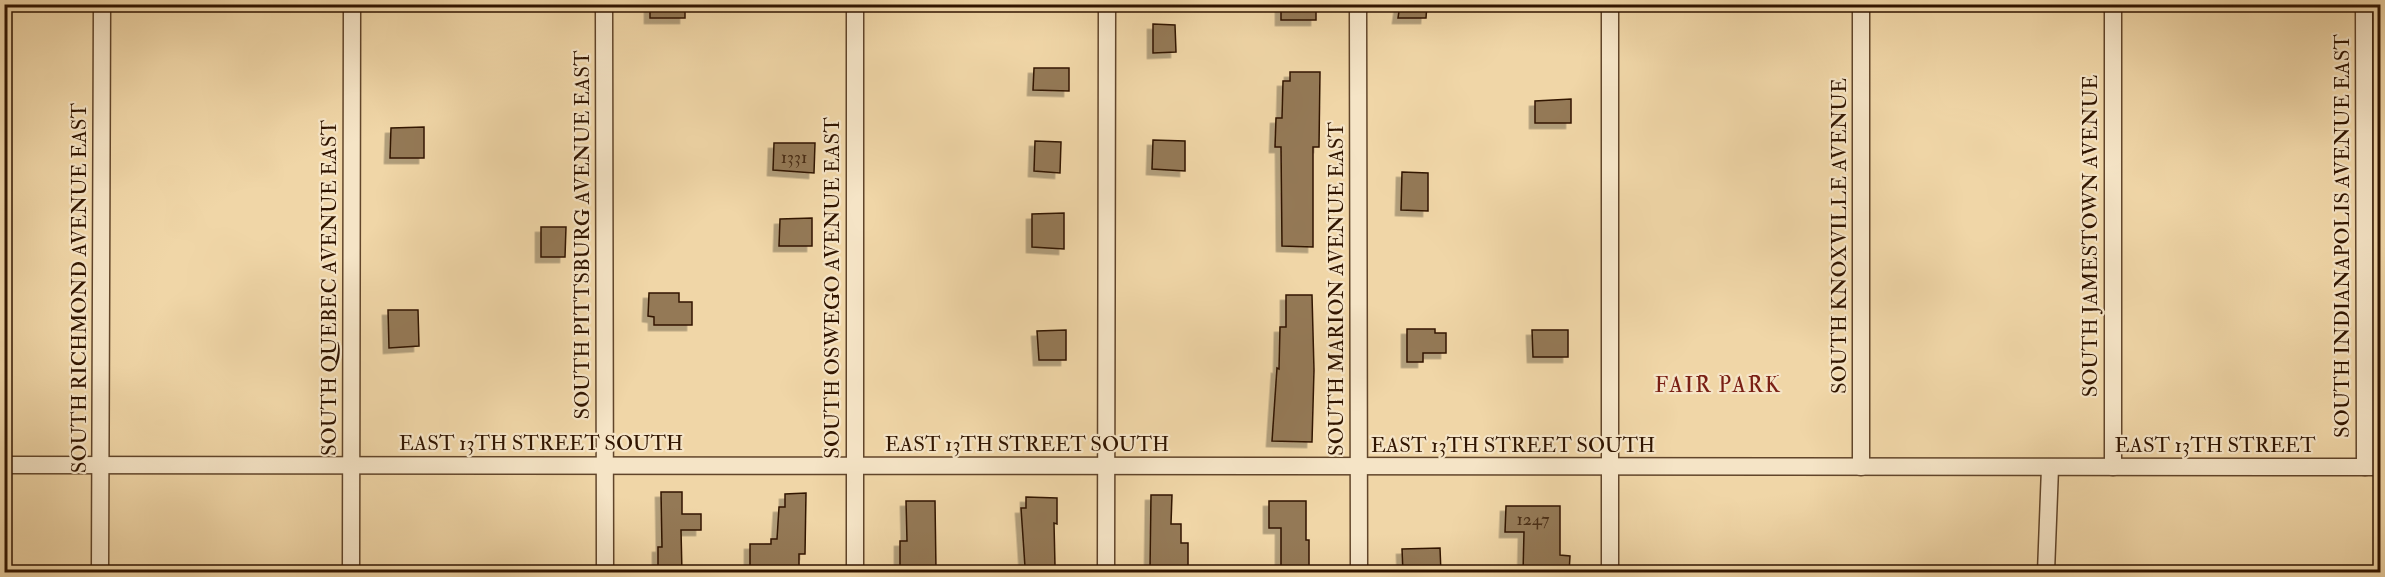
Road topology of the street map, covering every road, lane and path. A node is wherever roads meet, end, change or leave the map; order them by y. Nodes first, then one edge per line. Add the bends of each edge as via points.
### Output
1 (102, 4) edge
2 (352, 4) edge
3 (604, 4) edge
4 (855, 4) edge
5 (1107, 4) edge
6 (1358, 4) edge
7 (1610, 4) edge
8 (1861, 4) edge
9 (2113, 4) edge
10 (2364, 4) edge
11 (4, 465) edge
12 (100, 465) junction
13 (351, 465) junction
14 (605, 466) junction
15 (854, 466) junction
16 (1861, 466) junction
17 (1106, 467) junction
18 (1610, 467) junction
19 (2113, 467) junction
20 (2373, 467) edge
21 (1359, 468) junction
22 (2050, 468) junction
23 (100, 573) edge
24 (351, 573) edge
25 (605, 573) edge
26 (855, 573) edge
27 (1106, 573) edge
28 (1359, 573) edge
29 (1610, 573) edge
30 (2046, 573) edge

1 - 12 street, SOUTH RICHMOND AVENUE EAST
2 - 13 street, SOUTH QUEBEC AVENUE EAST
3 - 14 street, SOUTH PITTSBURG AVENUE EAST
4 - 15 street, SOUTH OSWEGO AVENUE EAST
5 - 17 street
6 - 21 street, SOUTH MARION AVENUE EAST
7 - 18 street
8 - 16 street, SOUTH KNOXVILLE AVENUE
9 - 19 street, SOUTH JAMESTOWN AVENUE
10 - 20 street, SOUTH INDIANAPOLIS AVENUE EAST
11 - 12 street, EAST 13TH STREET SOUTH
12 - 13 street, EAST 13TH STREET SOUTH
12 - 23 street, SOUTH RICHMOND AVENUE EAST
13 - 14 street, EAST 13TH STREET SOUTH
13 - 24 street, SOUTH QUEBEC AVENUE EAST
14 - 15 street, EAST 13TH STREET SOUTH
14 - 25 street, SOUTH PITTSBURG AVENUE EAST
15 - 17 street, EAST 13TH STREET SOUTH
15 - 26 street, SOUTH OSWEGO AVENUE EAST
16 - 18 street, EAST 13TH STREET SOUTH
16 - 22 street, EAST 13TH STREET SOUTH
17 - 21 street, EAST 13TH STREET SOUTH
17 - 27 street
18 - 21 street, EAST 13TH STREET SOUTH
18 - 29 street
19 - 20 street, EAST 13TH STREET
19 - 22 street, EAST 13TH STREET
21 - 28 street, SOUTH MARION AVENUE EAST
22 - 30 street

